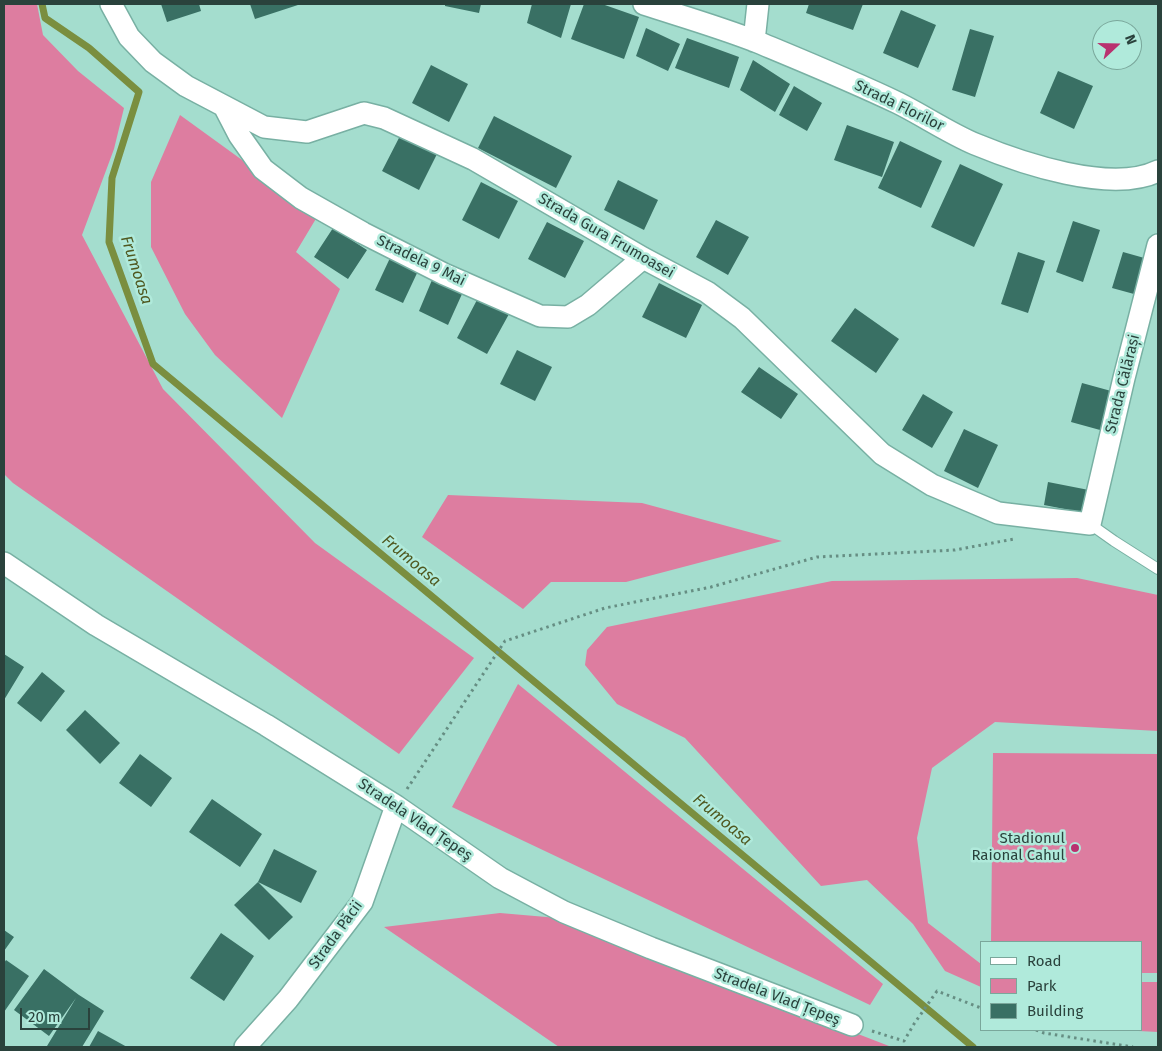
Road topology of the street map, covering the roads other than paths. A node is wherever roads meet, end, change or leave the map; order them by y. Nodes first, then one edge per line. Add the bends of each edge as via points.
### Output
1 (111, 4) edge
2 (644, 4) edge
3 (758, 4) edge
4 (754, 41) junction
5 (225, 108) junction
6 (1158, 171) edge
7 (1158, 245) edge
8 (644, 258) junction
9 (1090, 524) junction
10 (4, 563) edge
11 (1158, 569) edge
12 (396, 806) junction
13 (852, 1025) road end
14 (245, 1047) edge

1 - 5 street, Strada Gura Frumoasei via 129,37 153,62
2 - 4 street, Strada Florilor
3 - 4 street
4 - 6 street, Strada Florilor via 898,103 974,143 1014,158 1061,172 1109,180 1147,177
5 - 8 street, Strada Gura Frumoasei via 264,128 307,132 364,113 384,118 473,159
5 - 8 street, Stradela 9 Mai via 263,169 301,198 444,274 540,316 568,317 588,305
7 - 9 street, Strada Călărași
8 - 9 street, Strada Gura Frumoasei via 707,292 742,318 882,454 932,485 998,512
9 - 11 lane
10 - 12 street, Stradela Vlad Țepeş via 96,625
12 - 13 street, Stradela Vlad Țepeş via 500,878 564,912
12 - 14 street, Strada Păcii via 362,902 288,999

